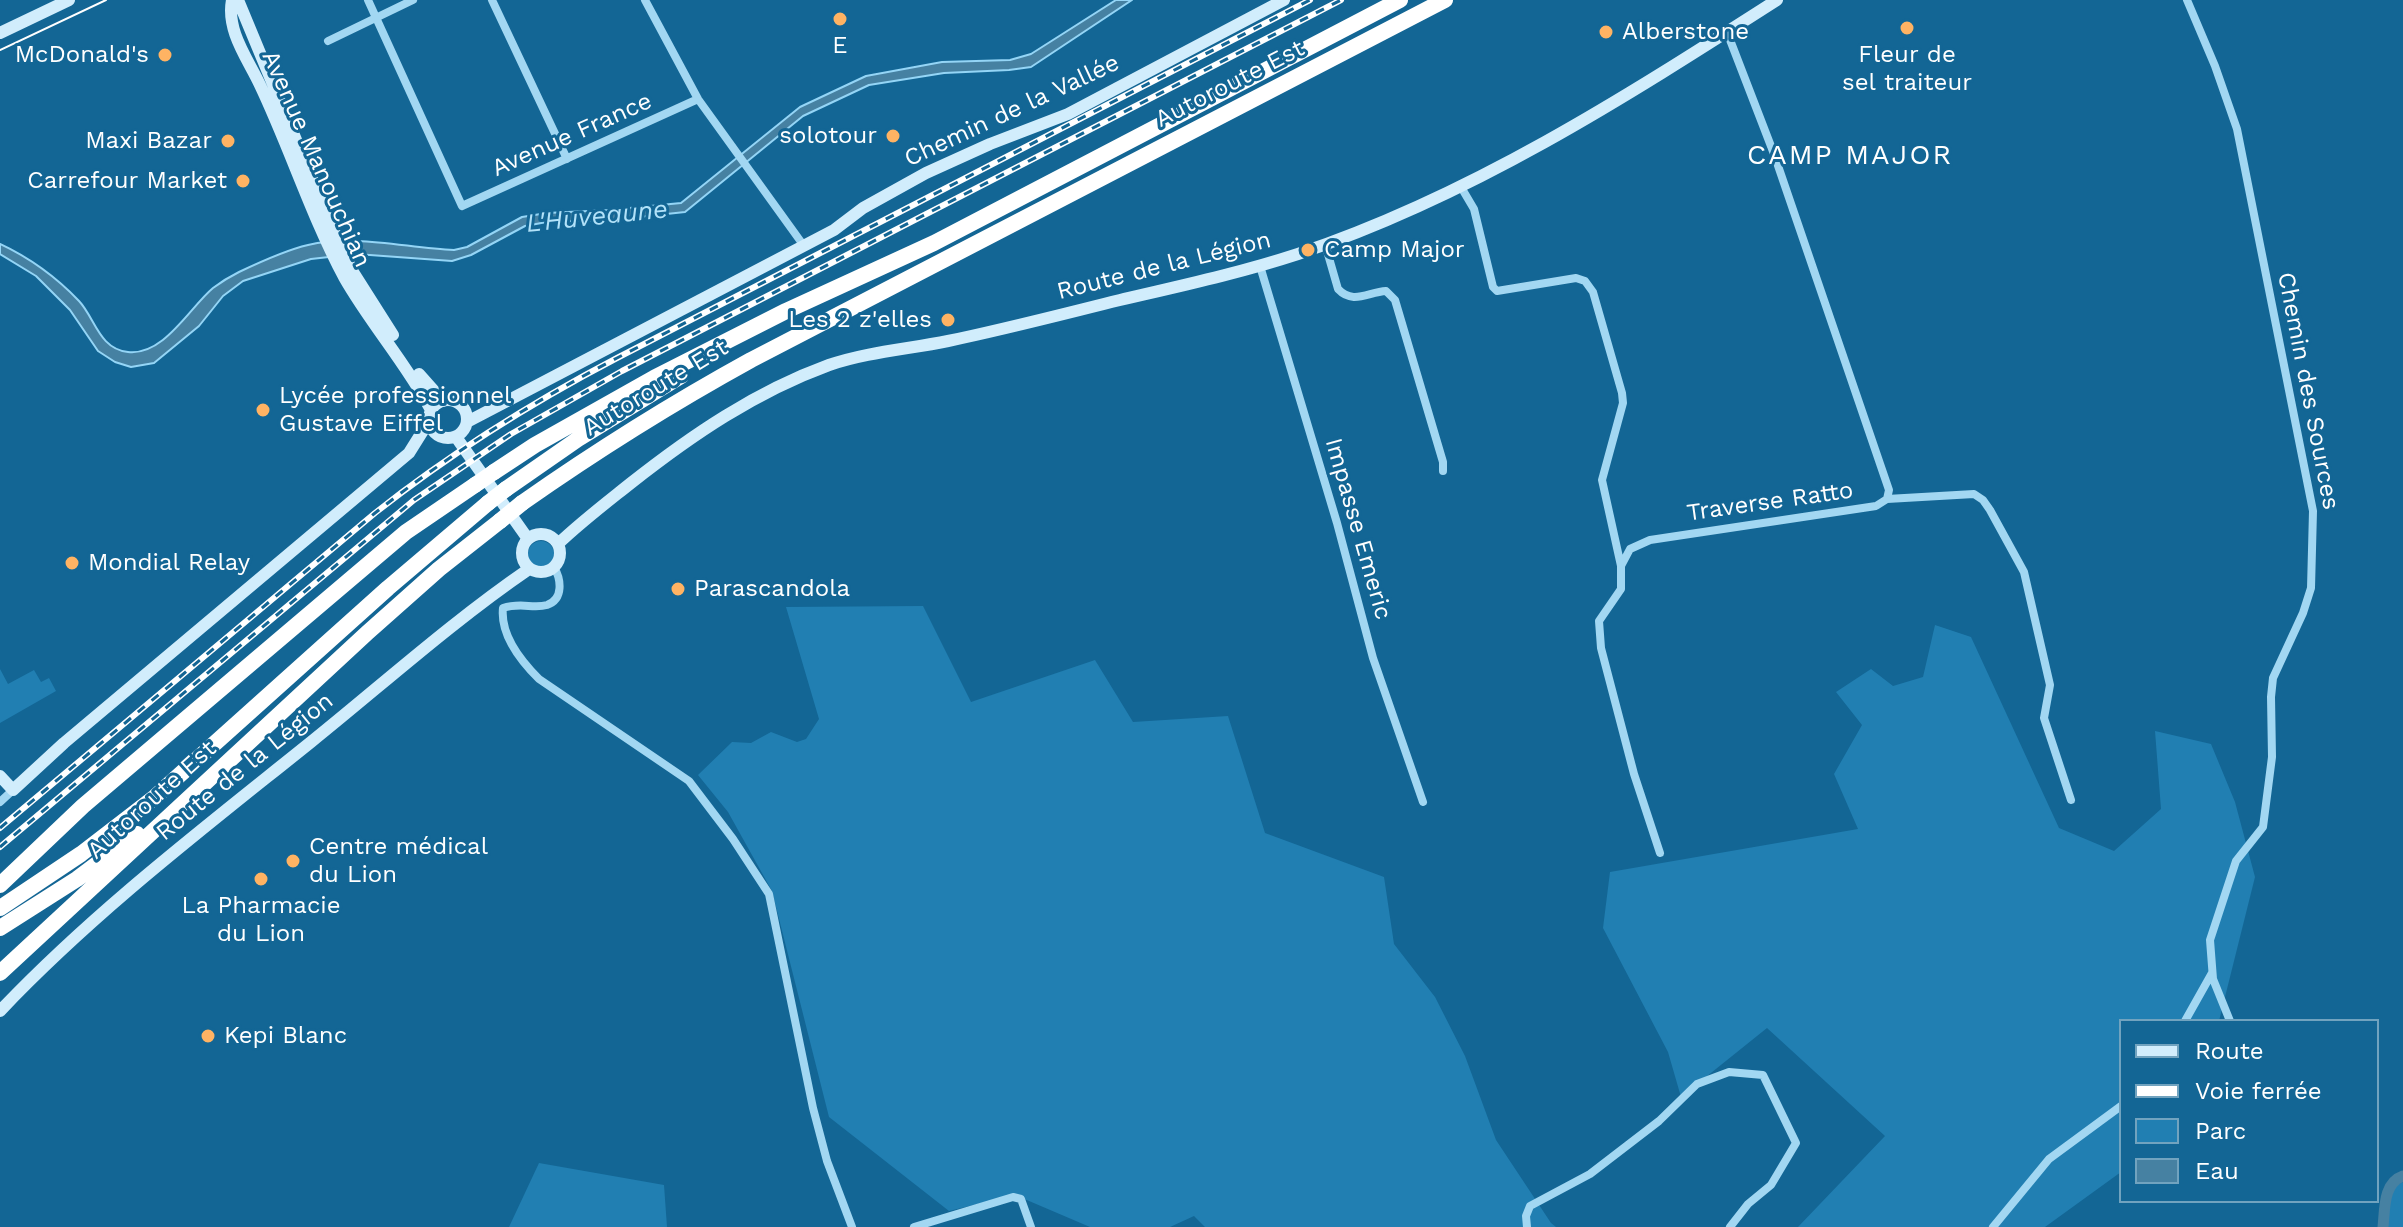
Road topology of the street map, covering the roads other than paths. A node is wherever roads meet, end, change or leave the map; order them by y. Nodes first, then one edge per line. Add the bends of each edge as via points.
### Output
1 (69, 0) edge
2 (232, 0) edge
3 (238, 0) edge
4 (368, 0) edge
5 (413, 0) edge
6 (492, 0) edge
7 (645, 0) edge
8 (1284, 0) edge
9 (1400, 0) edge
10 (1445, 0) edge
11 (1777, 0) edge
12 (2187, 0) edge
13 (376, 18) junction
14 (1727, 32) junction
15 (0, 33) edge
16 (328, 41) dead end
17 (698, 99) junction
18 (567, 159) junction
19 (1461, 187) junction
20 (327, 230) junction
21 (934, 243) junction
22 (1325, 244) junction
23 (804, 246) junction
24 (1260, 266) junction
25 (411, 368) junction
26 (443, 401) junction
27 (430, 416) junction
28 (466, 416) junction
29 (450, 437) junction
30 (409, 453) junction
31 (1443, 471) dead end
32 (1887, 499) junction
33 (528, 539) junction
34 (558, 544) junction
35 (1621, 566) junction
36 (554, 567) junction
37 (529, 569) junction
38 (367, 633) junction
39 (0, 776) edge
40 (13, 790) junction
41 (2071, 800) dead end
42 (0, 802) edge
43 (1423, 802) dead end
44 (1660, 853) dead end
45 (0, 885) edge
46 (2, 906) edge
47 (0, 928) edge
48 (2213, 972) junction
49 (0, 973) edge
50 (0, 1011) edge
51 (2186, 1019) edge
52 (2229, 1019) edge
53 (2119, 1107) edge
54 (852, 1227) edge
55 (914, 1227) edge
56 (1031, 1227) edge
57 (1527, 1227) edge
58 (1730, 1227) edge
59 (1993, 1227) edge

1 - 15 main road
2 - 20 main road, Avenue Manouchian via 235,35
3 - 20 main road, Avenue Manouchian
4 - 13 street
5 - 13 street
6 - 18 street
7 - 17 street
8 - 23 main road, Chemin de la Vallée via 1068,114 926,173
9 - 21 highway, Autoroute Est
10 - 38 highway, Autoroute Est, bridge via 739,367 605,446 522,503
11 - 14 main road, Route de la Légion
12 - 48 street, Chemin des Sources via 2237,129 2313,511 2311,588 2273,678 2272,757 2263,827 2236,861 2210,940
13 - 16 street
13 - 18 street, Avenue France via 462,206
14 - 19 main road, Route de la Légion via 1547,143
14 - 32 street, Traverse Ratto via 1774,154 1889,490
17 - 18 street, Avenue France
17 - 23 street
19 - 22 main road, Route de la Légion
19 - 35 street via 1474,209 1497,291 1576,278 1593,292 1622,393 1602,480
20 - 25 main road, Avenue Manouchian via 348,274
21 - 45 highway, Autoroute Est, bridge via 654,378 559,431 406,532 83,806
21 - 46 highway, bridge via 691,370 506,489 155,797
22 - 24 main road, Route de la Légion
22 - 31 street via 1342,294 1353,298 1386,291 1395,300
23 - 28 main road, Chemin de la Vallée via 498,405
24 - 34 main road, Route de la Légion via 832,364 708,426
24 - 43 street, Impasse Emeric via 1373,658
25 - 26 main road, Avenue Manouchian
25 - 27 main road, Avenue Manouchian
26 - 27 main road
26 - 28 main road via 455,401
27 - 29 main road via 437,435
27 - 30 main road
28 - 29 main road via 465,428
29 - 30 main road
29 - 33 main road
30 - 40 main road
32 - 35 street, Traverse Ratto via 1876,506 1650,540 1630,549
32 - 41 street via 1974,494 1990,510 2024,572 2050,685 2044,718
33 - 34 main road via 543,534
33 - 37 main road via 522,555
34 - 36 main road via 560,556
35 - 44 street via 1621,589 1599,621 1601,648
36 - 37 main road via 545,572
36 - 54 street via 561,589 555,601 503,608 501,621 510,641 539,679 689,781 769,894 813,1108
37 - 50 main road, Route de la Légion via 186,842 64,946
38 - 47 highway via 133,838
38 - 49 highway, Autoroute Est
39 - 40 main road
40 - 42 street
48 - 51 street
48 - 52 street, Chemin des Sources
53 - 59 street via 2049,1159
55 - 56 street via 1013,1197 1021,1199
57 - 58 street via 1530,1206 1590,1174 1697,1084 1729,1072 1763,1075 1796,1143 1771,1185

